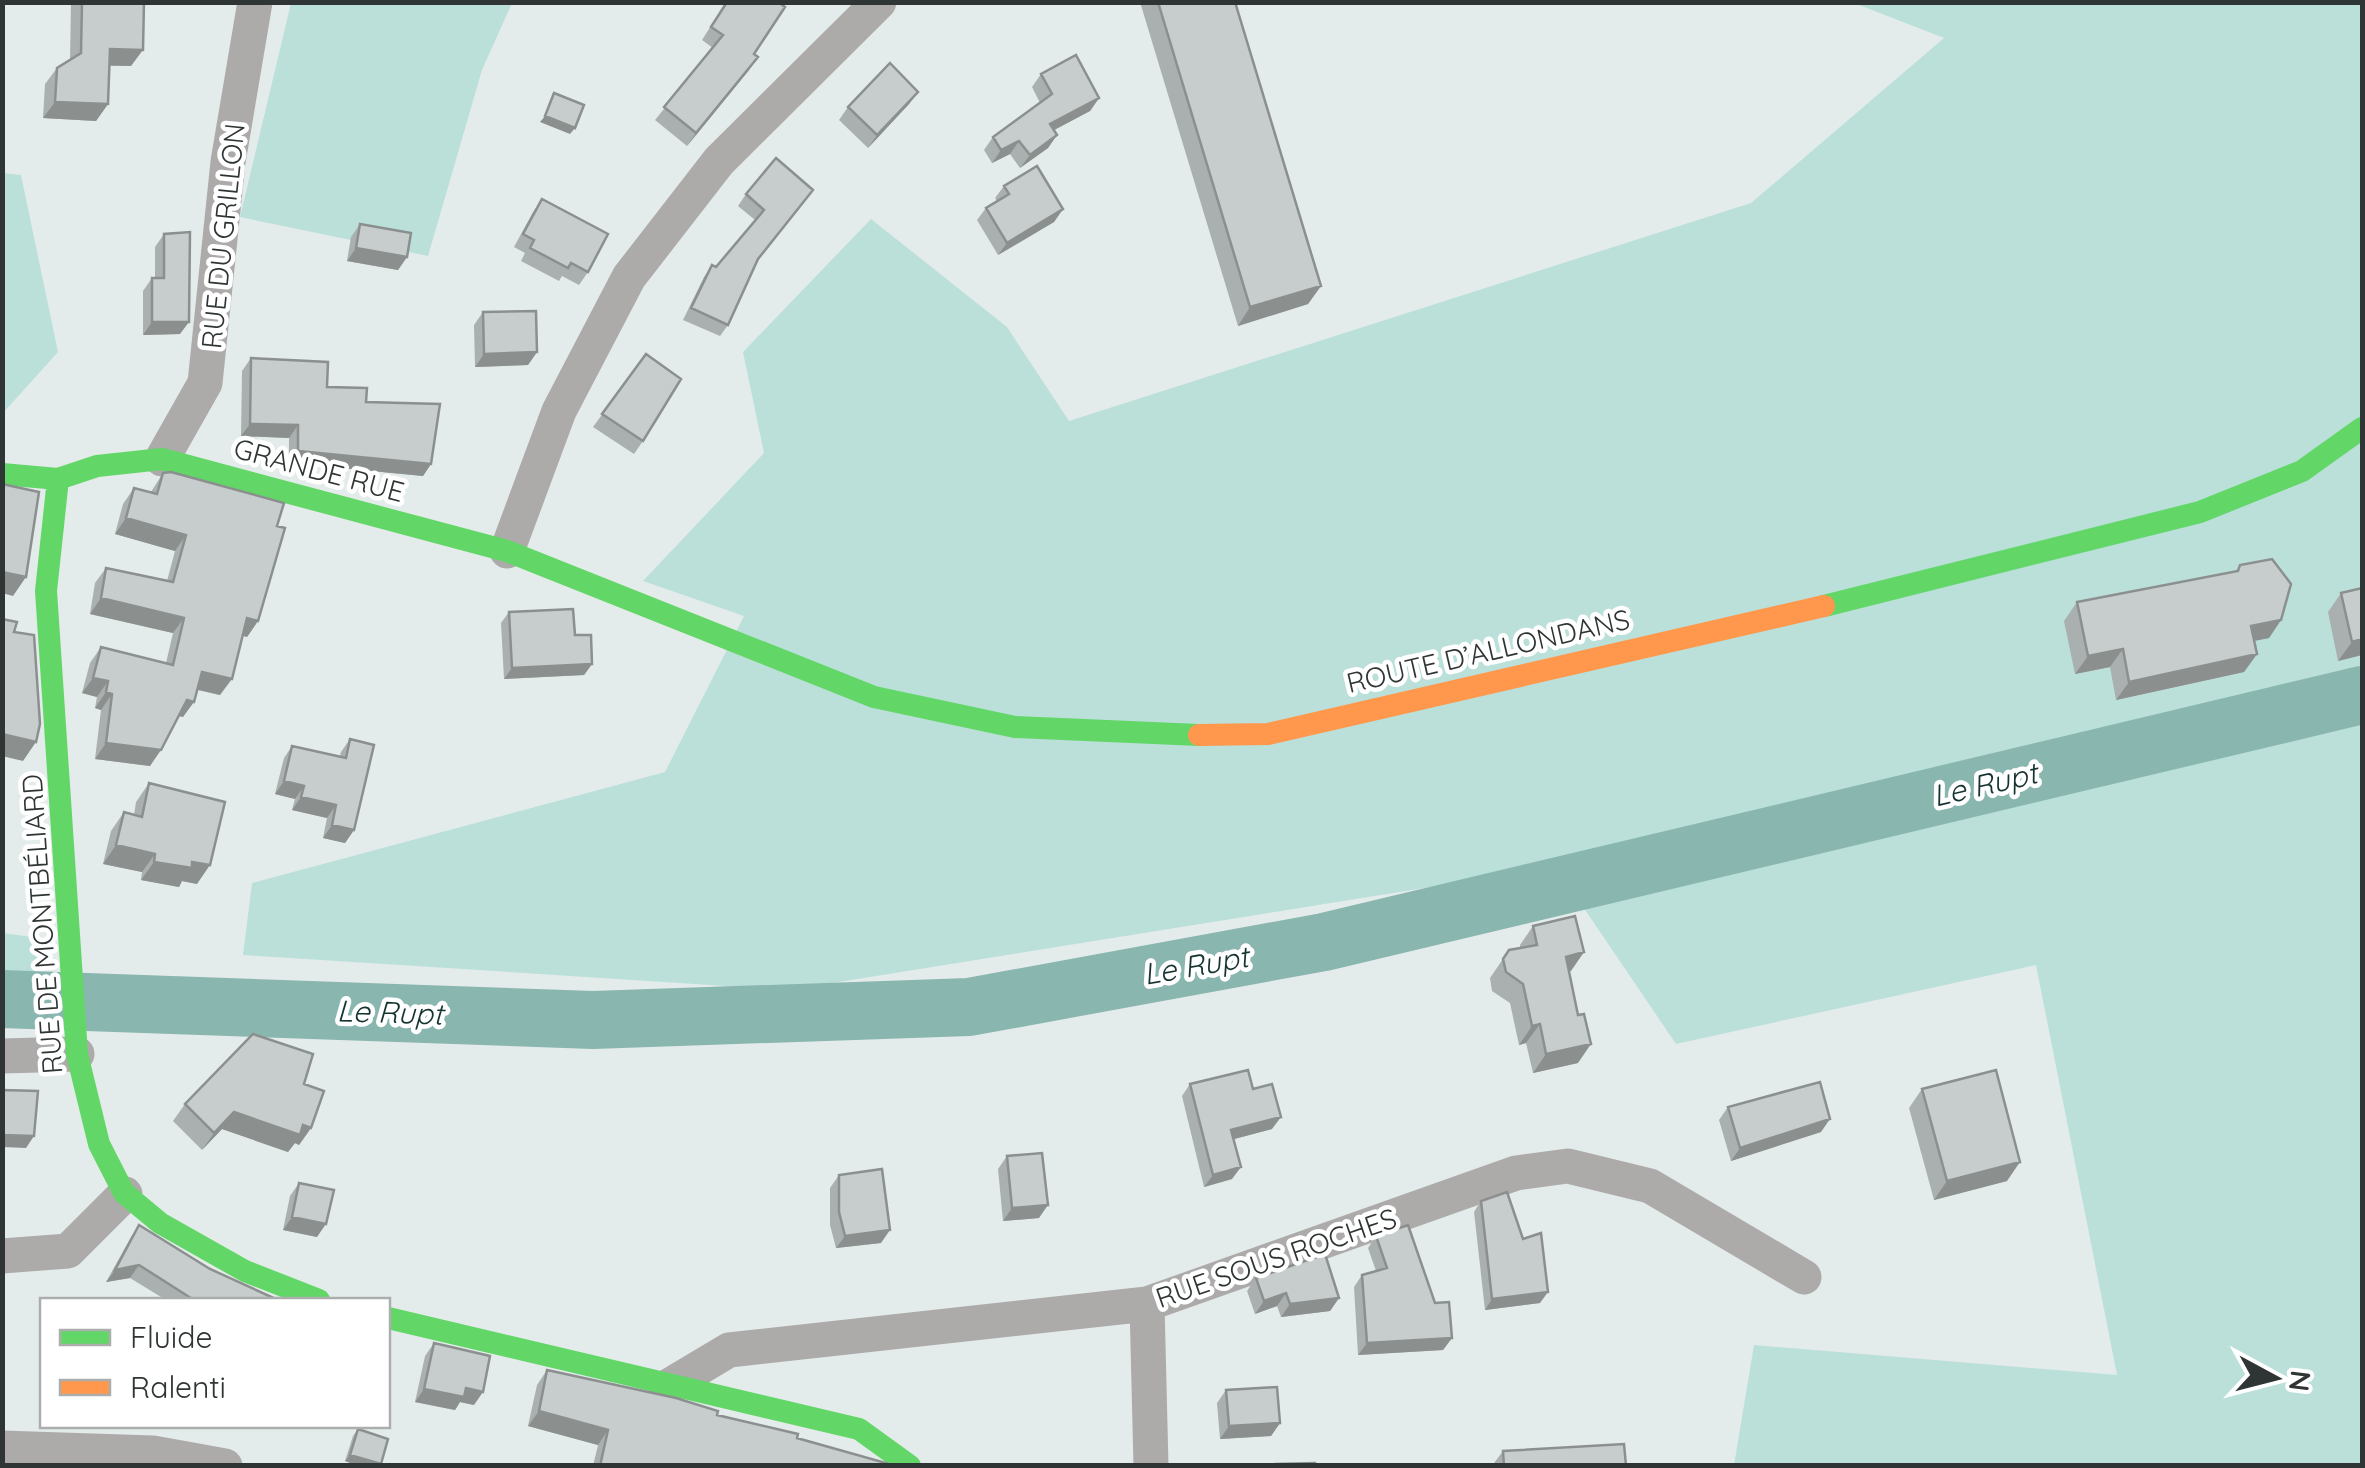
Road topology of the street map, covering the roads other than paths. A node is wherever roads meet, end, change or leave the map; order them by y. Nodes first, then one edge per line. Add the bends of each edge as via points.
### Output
1 (255, 2) edge
2 (879, 2) edge
3 (2362, 428) edge
4 (162, 459) junction
5 (2, 474) edge
6 (58, 479) junction
7 (506, 551) junction
8 (616, 591) joint
9 (78, 1054) junction
10 (2, 1056) edge
11 (124, 1194) junction
12 (2, 1256) edge
13 (1804, 1278) dead end
14 (309, 1298) edge
15 (1147, 1304) junction
16 (390, 1318) edge
17 (667, 1387) junction
18 (2, 1448) edge
19 (225, 1466) edge
20 (910, 1466) edge
21 (1152, 1466) edge

1 - 4 street, RUE DU GRILLON via 228,162 205,382
2 - 7 street via 719,162 630,277 560,411
3 - 8 main road, ROUTE D’ALLONDANS via 2302,470 2200,512 1930,582 1268,734 1148,736 1014,727 874,697
4 - 6 main road, GRANDE RUE via 96,466
4 - 7 main road, GRANDE RUE
5 - 6 main road, GRANDE RUE
6 - 9 main road, RUE DE MONTBÉLIARD via 46,591
7 - 8 main road, GRANDE RUE
9 - 10 street
9 - 11 main road, RUE DE MONTBÉLIARD via 92,1126
11 - 12 street via 68,1251
11 - 14 main road, RUE DE MONTBÉLIARD via 194,1245
13 - 15 street, RUE SOUS ROCHES via 1650,1186 1568,1166 1516,1173
15 - 17 street, RUE SOUS ROCHES via 729,1350
15 - 21 street
16 - 17 main road
17 - 20 main road via 859,1430
18 - 19 street via 153,1453

